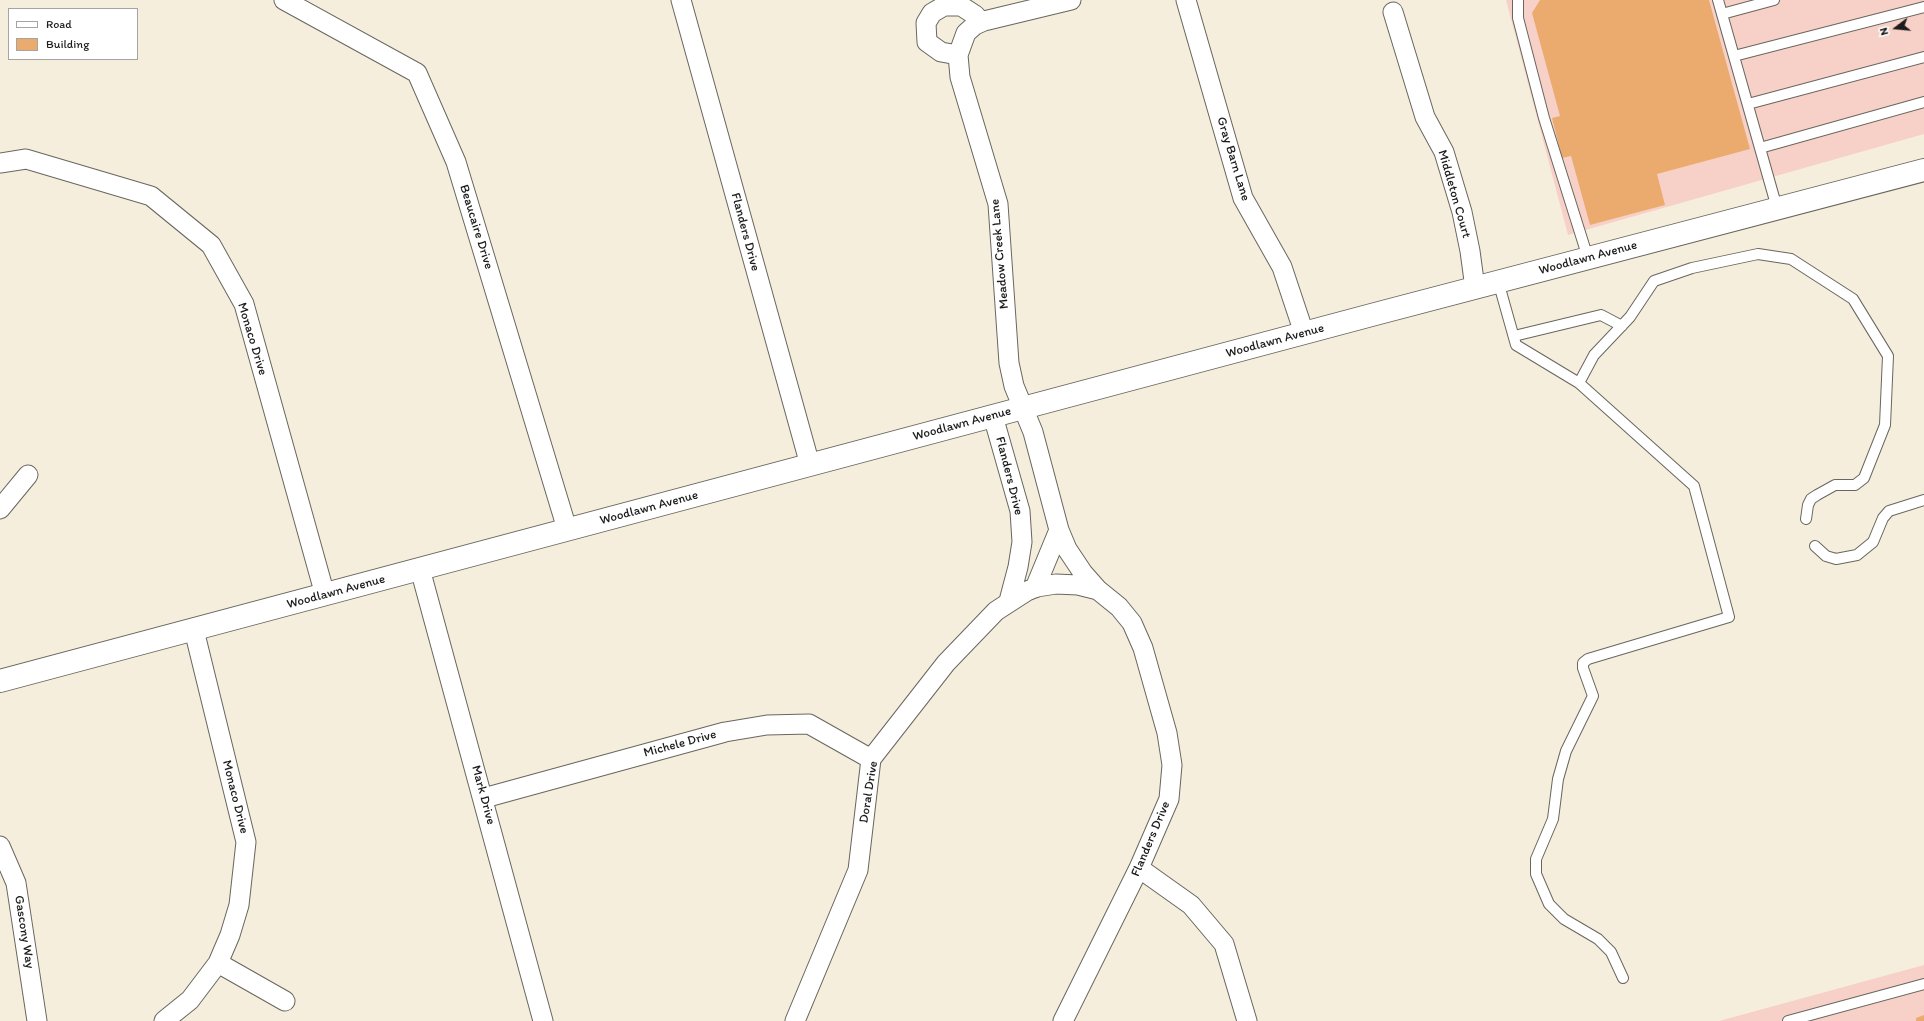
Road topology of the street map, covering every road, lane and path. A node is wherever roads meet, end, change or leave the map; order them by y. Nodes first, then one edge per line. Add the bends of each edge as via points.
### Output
1 (284, 0) edge
2 (681, 0) edge
3 (1071, 0) edge
4 (1186, 0) edge
5 (1518, 0) edge
6 (1718, 0) edge
7 (1774, 0) edge
8 (1924, 7) edge
9 (1393, 12) dead end
10 (1722, 14) junction
11 (981, 22) junction
12 (958, 55) junction
13 (1734, 56) junction
14 (1924, 57) edge
15 (1924, 102) edge
16 (1748, 104) junction
17 (1760, 148) junction
18 (0, 163) edge
19 (1924, 170) edge
20 (1777, 208) junction
21 (1588, 258) junction
22 (1498, 281) junction
23 (1474, 288) junction
24 (1622, 326) junction
25 (1304, 333) junction
26 (1514, 336) junction
27 (1579, 383) junction
28 (1022, 408) junction
29 (993, 416) junction
30 (810, 465) junction
31 (28, 475) dead end
32 (1924, 500) edge
33 (0, 509) edge
34 (1806, 519) dead end
35 (567, 529) junction
36 (1059, 530) junction
37 (1815, 546) dead end
38 (420, 569) junction
39 (1035, 588) junction
40 (1098, 590) junction
41 (325, 595) junction
42 (1009, 601) junction
43 (194, 630) junction
44 (0, 681) edge
45 (871, 759) junction
46 (484, 798) junction
47 (0, 846) edge
48 (1139, 868) junction
49 (218, 963) junction
50 (1623, 978) dead end
51 (1924, 984) edge
52 (285, 1001) dead end
53 (1825, 1011) junction
54 (37, 1021) edge
55 (164, 1021) edge
56 (543, 1021) edge
57 (795, 1021) edge
58 (1064, 1021) edge
59 (1247, 1021) edge
60 (1788, 1021) edge
61 (1829, 1021) edge

1 - 35 street, Beaucaire Drive via 417,73 456,162
2 - 30 street, Flanders Drive
3 - 11 street, Meadow Creek Lane
4 - 25 street, Gray Barn Lane via 1243,198 1282,267
5 - 21 lane via 1518,18 1544,118
6 - 10 lane
7 - 10 lane
8 - 13 lane
9 - 23 street, Middleton Court via 1425,117 1444,152 1462,212
10 - 13 lane
11 - 12 street, Meadow Creek Lane via 966,33
11 - 12 street via 961,6 944,6 932,13 926,24 927,42 941,52
12 - 28 street, Meadow Creek Lane via 960,76 998,204 1009,363
13 - 16 lane
14 - 16 lane
15 - 17 lane
16 - 17 lane
17 - 20 lane
18 - 41 street, Monaco Drive via 26,158 151,196 211,245 244,304
19 - 20 street, Woodlawn Avenue
20 - 21 street, Woodlawn Avenue
21 - 22 street, Woodlawn Avenue
22 - 23 street, Woodlawn Avenue
22 - 26 lane
23 - 25 street, Woodlawn Avenue
24 - 26 lane via 1601,314
24 - 27 lane via 1594,355
24 - 34 lane via 1654,281 1692,268 1758,254 1791,259 1853,299 1888,356 1885,426 1864,478 1855,485 1835,486 1811,499
25 - 28 street, Woodlawn Avenue
26 - 27 lane via 1516,345
27 - 50 lane via 1694,486 1728,617 1588,659 1583,663 1593,696 1566,751 1558,779 1553,819 1536,859 1536,874 1549,904 1564,919 1598,939 1611,952
28 - 29 street, Woodlawn Avenue
28 - 36 street, Flanders Drive via 1033,432
29 - 30 street, Woodlawn Avenue
29 - 42 street, Flanders Drive via 1020,511 1022,542
30 - 35 street, Woodlawn Avenue
31 - 33 street
32 - 37 lane via 1889,511 1883,518 1873,542 1857,555 1836,559 1826,556
35 - 38 street, Woodlawn Avenue
36 - 39 street
36 - 40 street, Flanders Drive via 1067,549
38 - 41 street, Woodlawn Avenue
38 - 46 street, Mark Drive
39 - 40 street, Flanders Drive via 1056,584 1078,585
39 - 42 street, Flanders Drive
40 - 48 street, Flanders Drive via 1119,607 1132,623 1143,648 1167,733 1172,765 1169,799
41 - 43 street, Woodlawn Avenue
42 - 45 street, Doral Drive via 946,663
43 - 44 street, Woodlawn Avenue
43 - 49 street, Monaco Drive via 246,842 239,905
45 - 46 street, Michele Drive via 809,724 767,725 725,732
45 - 57 street, Doral Drive via 858,870
46 - 56 street, Mark Drive
47 - 54 street, Gascony Way via 16,883
48 - 58 street, Flanders Drive
48 - 59 street via 1191,905 1224,944
49 - 52 street
49 - 55 street, Monaco Drive via 190,1000
51 - 53 lane
53 - 60 lane
53 - 61 lane

